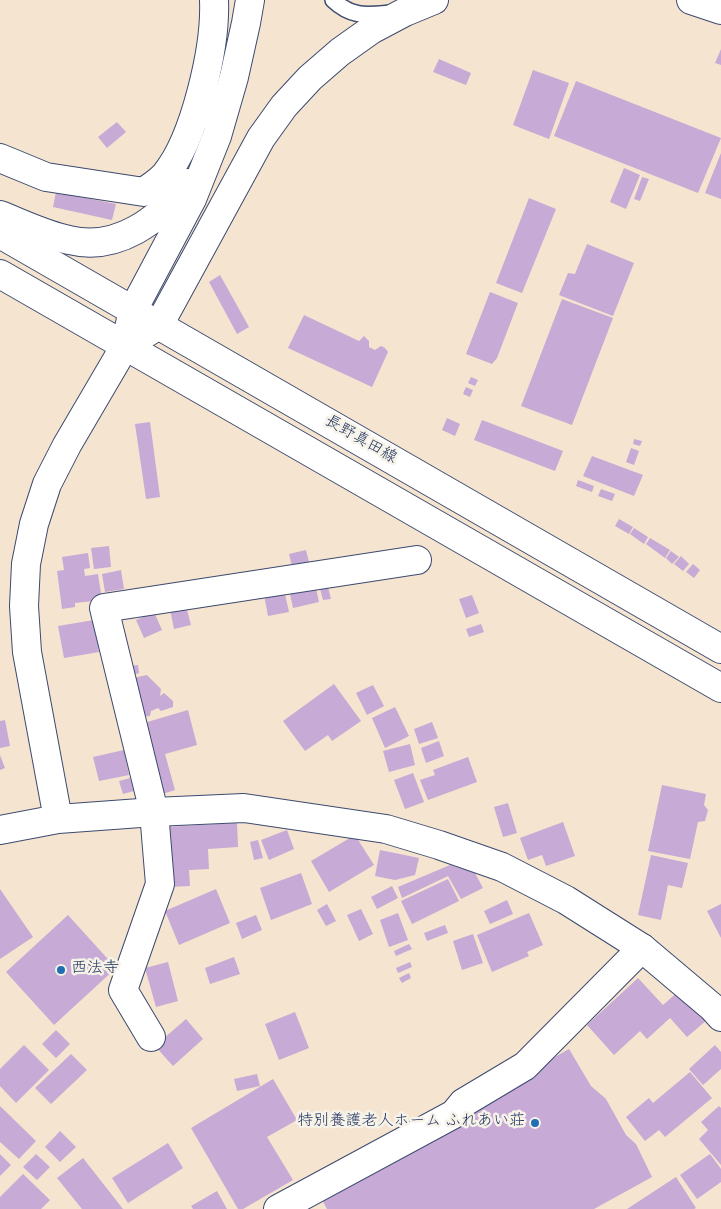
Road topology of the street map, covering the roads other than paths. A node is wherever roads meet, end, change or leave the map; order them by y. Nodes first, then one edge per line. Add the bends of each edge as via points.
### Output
1 (214, 0) edge
2 (250, 0) edge
3 (332, 0) edge
4 (434, 0) edge
5 (691, 0) edge
6 (721, 10) edge
7 (405, 12) junction
8 (217, 136) junction
9 (0, 158) edge
10 (0, 215) edge
11 (0, 234) edge
12 (0, 274) edge
13 (132, 310) junction
14 (159, 325) junction
15 (125, 346) junction
16 (417, 560) dead end
17 (721, 649) edge
18 (721, 688) edge
19 (154, 812) junction
20 (58, 820) junction
21 (0, 830) edge
22 (642, 948) junction
23 (721, 1018) edge
24 (151, 1037) dead end
25 (278, 1209) edge

1 - 9 main road via 204,84 186,140 164,176 144,192 46,177
2 - 8 main road via 234,77
3 - 7 lane via 350,12 364,15
4 - 7 main road
5 - 6 main road
7 - 14 main road via 340,52 284,106 261,138
8 - 10 main road via 178,196 164,211 128,234 88,243 70,241
8 - 13 main road via 192,199
11 - 13 main road, 長野真田線
12 - 15 main road
13 - 14 main road, 長野真田線
13 - 15 main road
14 - 15 main road
14 - 17 main road, 長野真田線
15 - 18 main road
15 - 20 main road via 47,484 26,564 27,652
16 - 19 main road via 104,608
19 - 20 main road
19 - 22 main road via 244,808 386,829 502,867 566,900
19 - 24 main road via 160,884 123,990
20 - 21 main road
22 - 23 main road via 712,1006
22 - 25 main road via 525,1066 463,1103 454,1114

